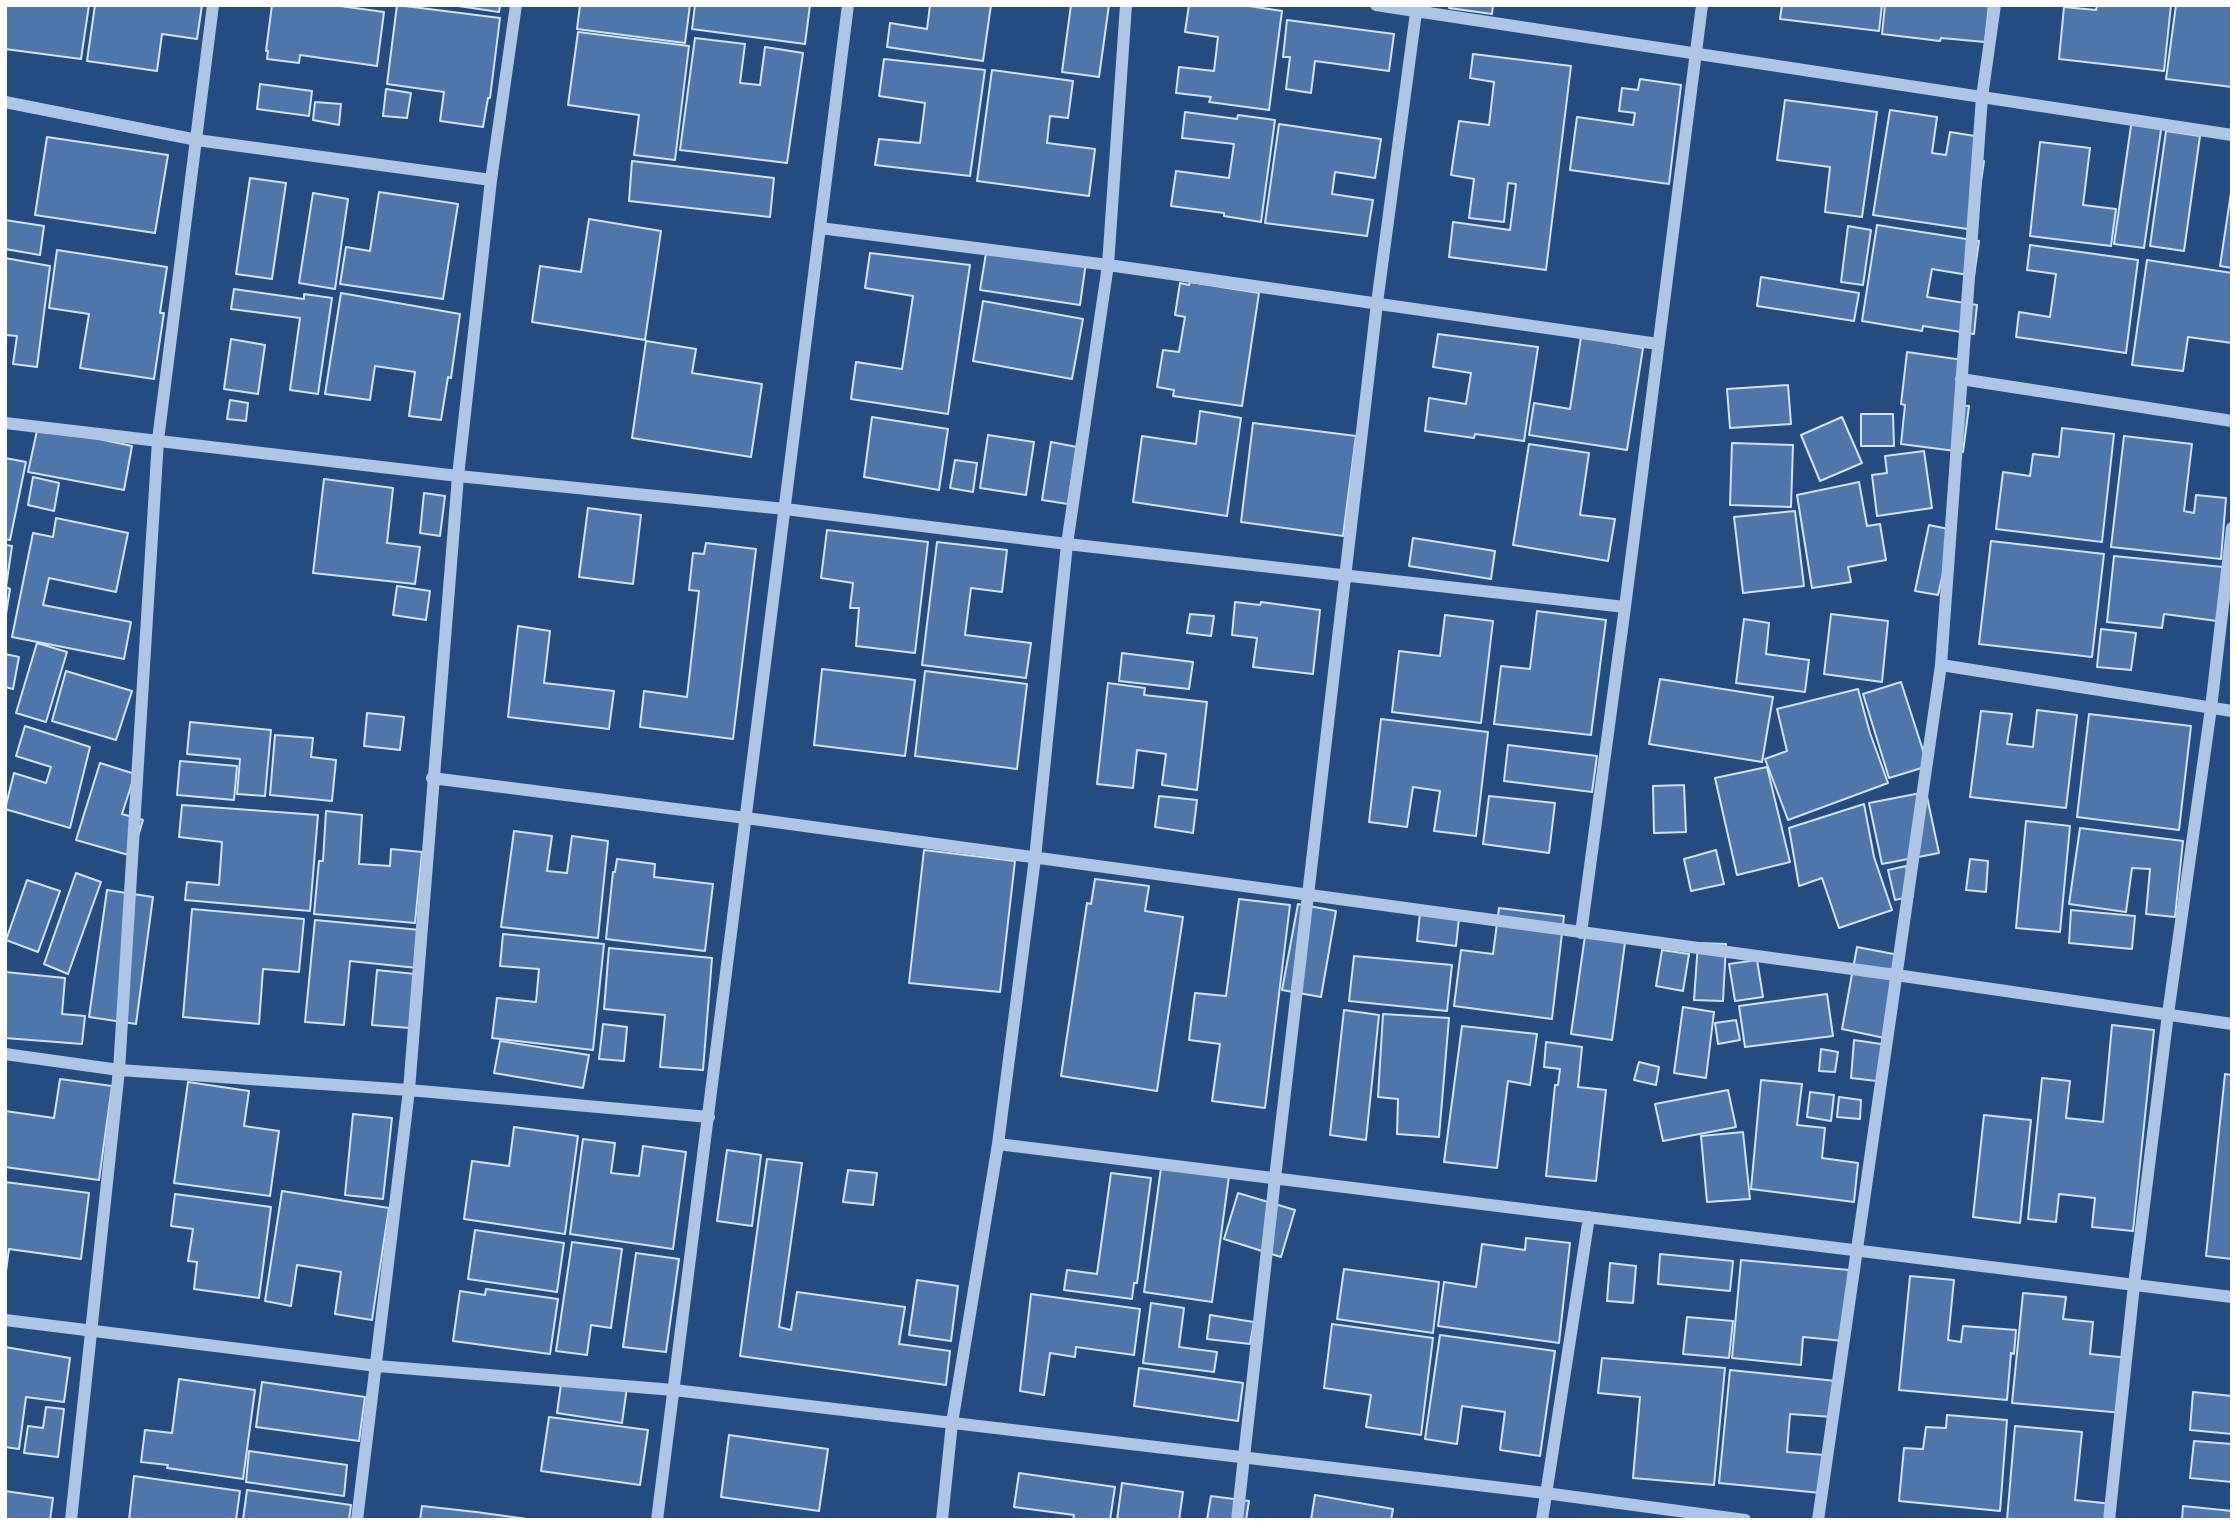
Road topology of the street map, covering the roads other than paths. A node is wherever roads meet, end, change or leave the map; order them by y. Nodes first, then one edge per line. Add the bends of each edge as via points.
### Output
1 (213, 5) edge
2 (516, 5) edge
3 (848, 5) edge
4 (1126, 5) edge
5 (1376, 5) edge
6 (1702, 5) edge
7 (1995, 5) edge
8 (1417, 8) edge
9 (1696, 55) junction
10 (1982, 97) junction
11 (5, 102) edge
12 (2232, 135) edge
13 (197, 140) junction
14 (491, 180) junction
15 (820, 228) junction
16 (1108, 265) junction
17 (1377, 303) junction
18 (1658, 344) junction
19 (1961, 379) junction
20 (2232, 421) edge
21 (5, 423) edge
22 (158, 440) junction
23 (458, 476) junction
24 (785, 509) junction
25 (2232, 528) edge
26 (1067, 544) junction
27 (1345, 575) junction
28 (1625, 607) junction
29 (1941, 665) junction
30 (2211, 708) junction
31 (2232, 711) edge
32 (432, 778) junction
33 (746, 818) junction
34 (1035, 858) junction
35 (1308, 896) junction
36 (1581, 933) junction
37 (1896, 975) junction
38 (2168, 1014) junction
39 (2232, 1024) edge
40 (5, 1054) edge
41 (119, 1070) junction
42 (409, 1090) junction
43 (709, 1117) junction
44 (998, 1144) junction
45 (1275, 1178) junction
46 (1590, 1217) junction
47 (1857, 1251) junction
48 (2134, 1285) junction
49 (2232, 1297) edge
50 (5, 1320) edge
51 (90, 1330) junction
52 (377, 1366) junction
53 (674, 1390) junction
54 (952, 1423) junction
55 (1245, 1459) junction
56 (1545, 1493) junction
57 (71, 1520) edge
58 (358, 1520) edge
59 (657, 1520) edge
60 (942, 1520) edge
61 (1237, 1520) edge
62 (1542, 1520) edge
63 (1745, 1520) edge
64 (1818, 1520) edge
65 (2109, 1520) edge

1 - 13 street
2 - 14 street
3 - 15 street
4 - 16 street
5 - 8 street
6 - 9 street
7 - 10 street
8 - 9 street
8 - 17 street
9 - 10 street
9 - 18 street
10 - 12 street
10 - 19 street
11 - 13 street
13 - 14 street
13 - 22 street
14 - 23 street
15 - 16 street
15 - 24 street
16 - 17 street
16 - 26 street
17 - 18 street
17 - 27 street
18 - 28 street
19 - 20 street
19 - 29 street
21 - 22 street
22 - 23 street
22 - 41 street
23 - 24 street
23 - 32 street
24 - 26 street
24 - 33 street
25 - 30 street
26 - 27 street
26 - 34 street
27 - 28 street
27 - 35 street
28 - 36 street
29 - 30 street
29 - 37 street
30 - 31 street
30 - 38 street
32 - 33 street
32 - 42 street
33 - 34 street
33 - 43 street
34 - 35 street
34 - 44 street
35 - 36 street
35 - 45 street
36 - 37 street
37 - 38 street
37 - 47 street
38 - 39 street
38 - 48 street
40 - 41 street
41 - 42 street
41 - 51 street
42 - 43 street
42 - 52 street
43 - 53 street
44 - 45 street
44 - 54 street
45 - 46 street
45 - 55 street
46 - 47 street
46 - 56 street
47 - 48 street
47 - 64 street
48 - 49 street
48 - 65 street
50 - 51 street
51 - 52 street
51 - 57 street
52 - 53 street
52 - 58 street
53 - 54 street
53 - 59 street
54 - 55 street
54 - 60 street
55 - 56 street
55 - 61 street
56 - 62 street
56 - 63 street

